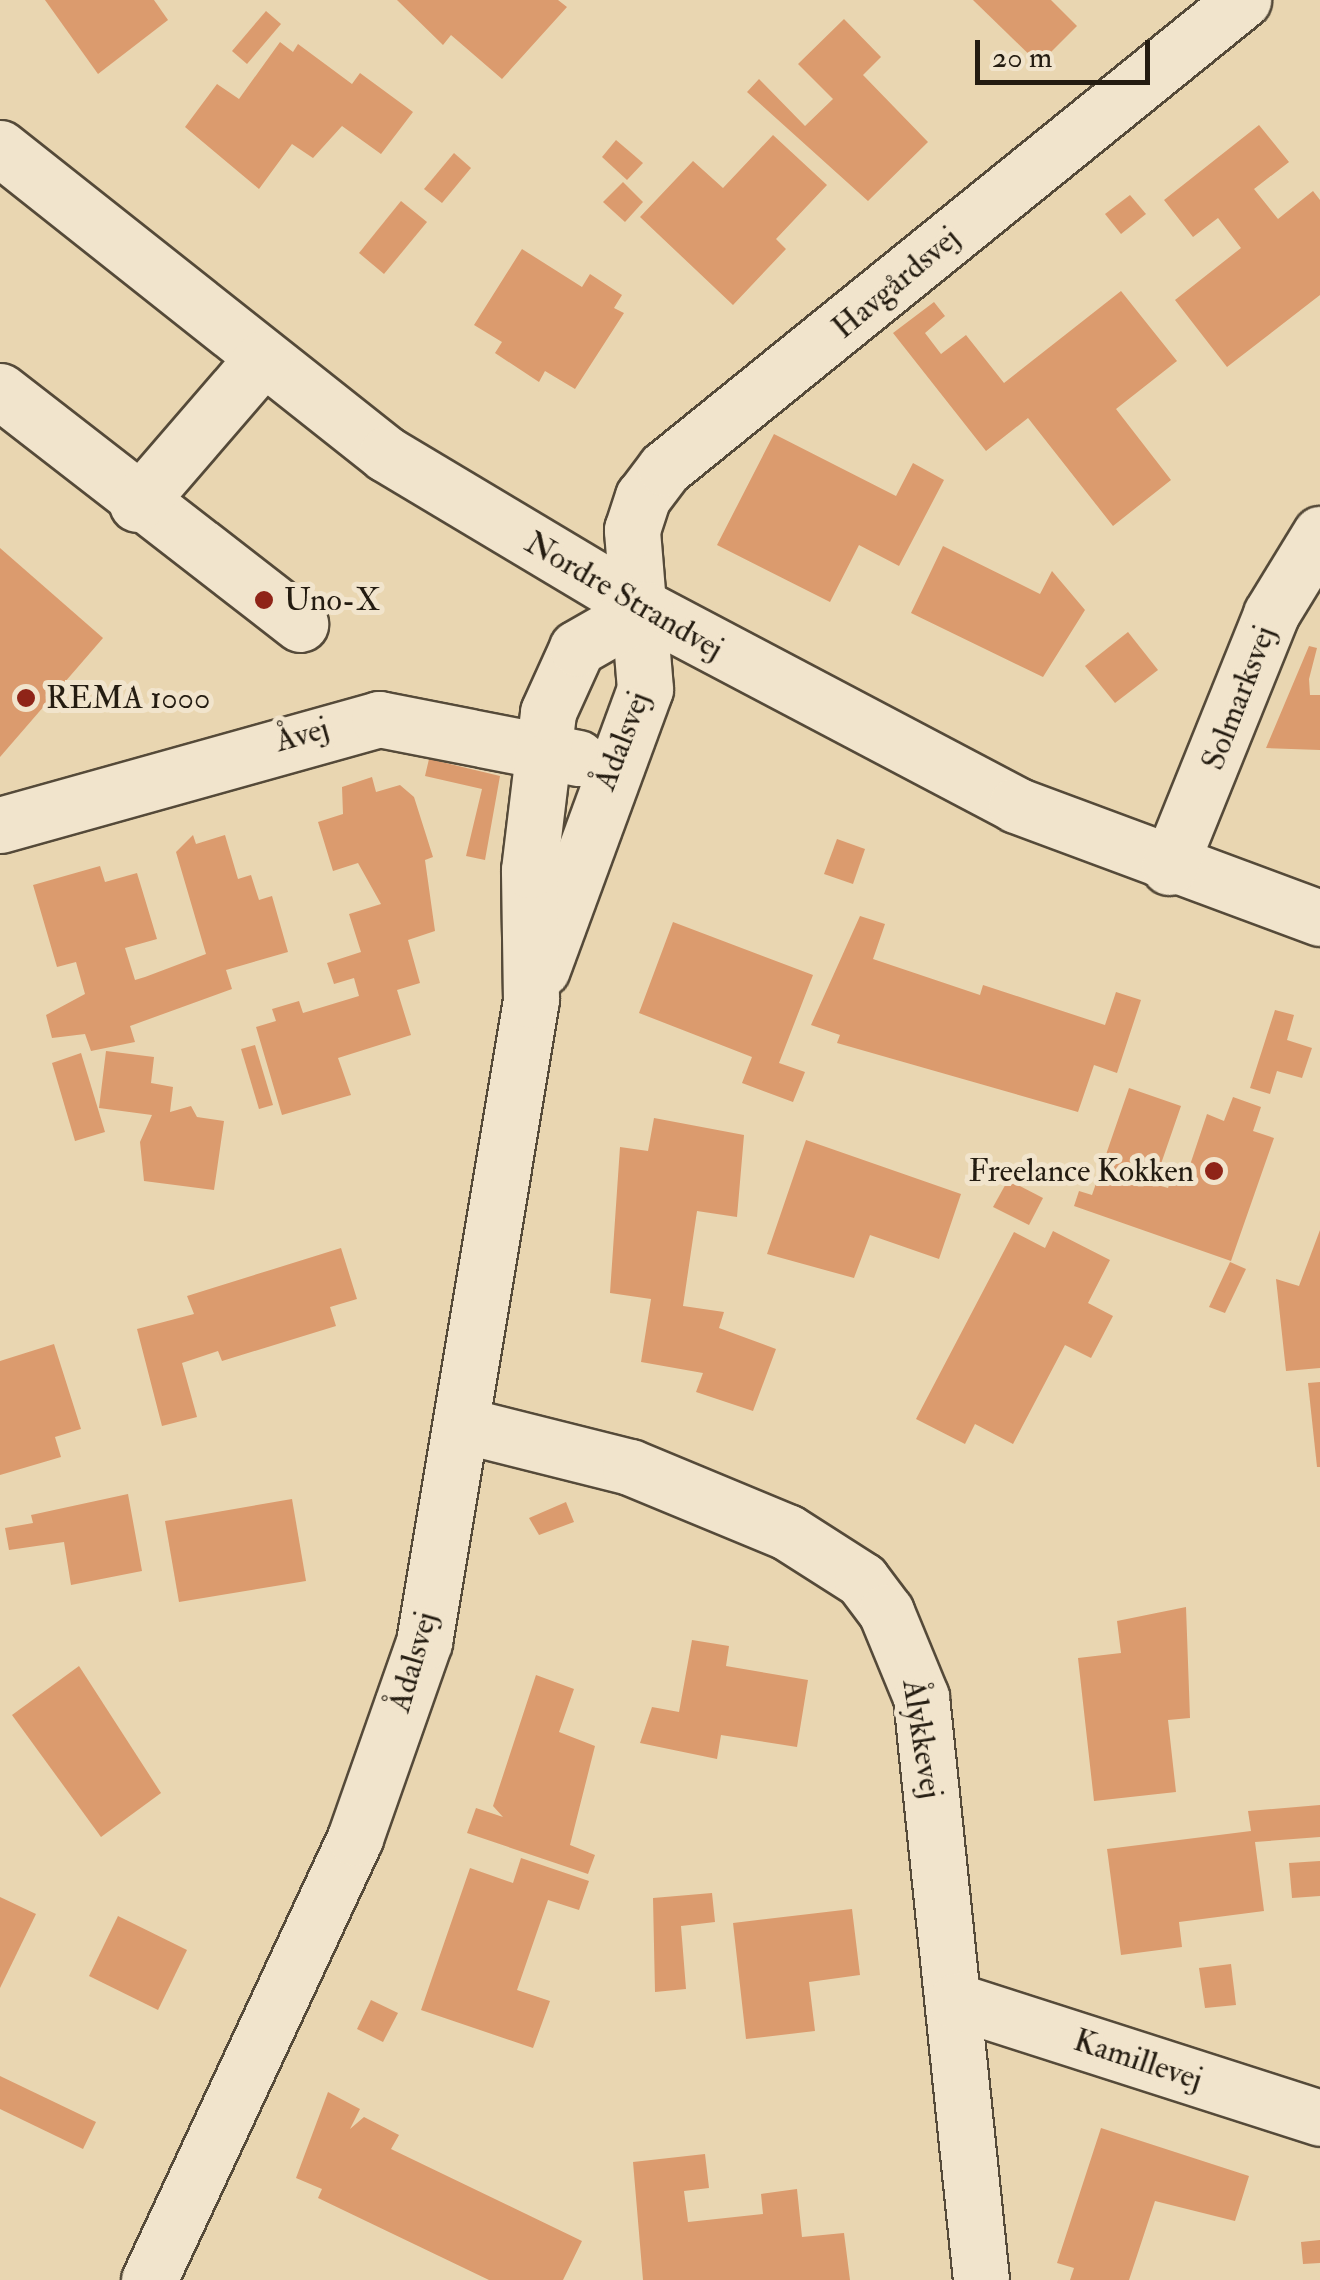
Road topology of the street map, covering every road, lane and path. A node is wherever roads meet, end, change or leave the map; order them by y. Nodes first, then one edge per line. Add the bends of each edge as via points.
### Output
1 (1243, 0) edge
2 (0, 148) edge
3 (263, 358) junction
4 (0, 391) edge
5 (137, 504) junction
6 (1320, 534) edge
7 (645, 610) junction
8 (300, 624) dead end
9 (544, 750) junction
10 (609, 766) junction
11 (0, 825) edge
12 (1169, 867) junction
13 (1320, 918) edge
14 (531, 1000) junction
15 (463, 1425) junction
16 (956, 2001) junction
17 (1320, 2118) edge
18 (149, 2280) edge
19 (981, 2280) edge

1 - 7 street, Havgårdsvej via 665,468 632,530
2 - 3 street, Nordre Strandvej
3 - 5 street
3 - 7 street, Nordre Strandvej via 386,454
4 - 5 street
5 - 8 street
6 - 12 street, Solmarksvej via 1271,614
7 - 9 street, Ådalsvej via 576,648 557,680
7 - 10 street, Ådalsvej via 645,689
7 - 12 street, Nordre Strandvej via 941,768
9 - 10 street, Åvej
9 - 11 street, Åvej via 422,722 341,724
9 - 14 street, Ådalsvej via 528,870
10 - 14 street, Ådalsvej
12 - 13 street, Nordre Strandvej
14 - 15 street, Ådalsvej
15 - 16 street, Ålykkevej via 530,1436 682,1486 787,1532 862,1580 904,1647 921,1697
15 - 18 street, Ådalsvej via 424,1642 355,1838
16 - 17 street, Kamillevej
16 - 19 street, Ålykkevej

